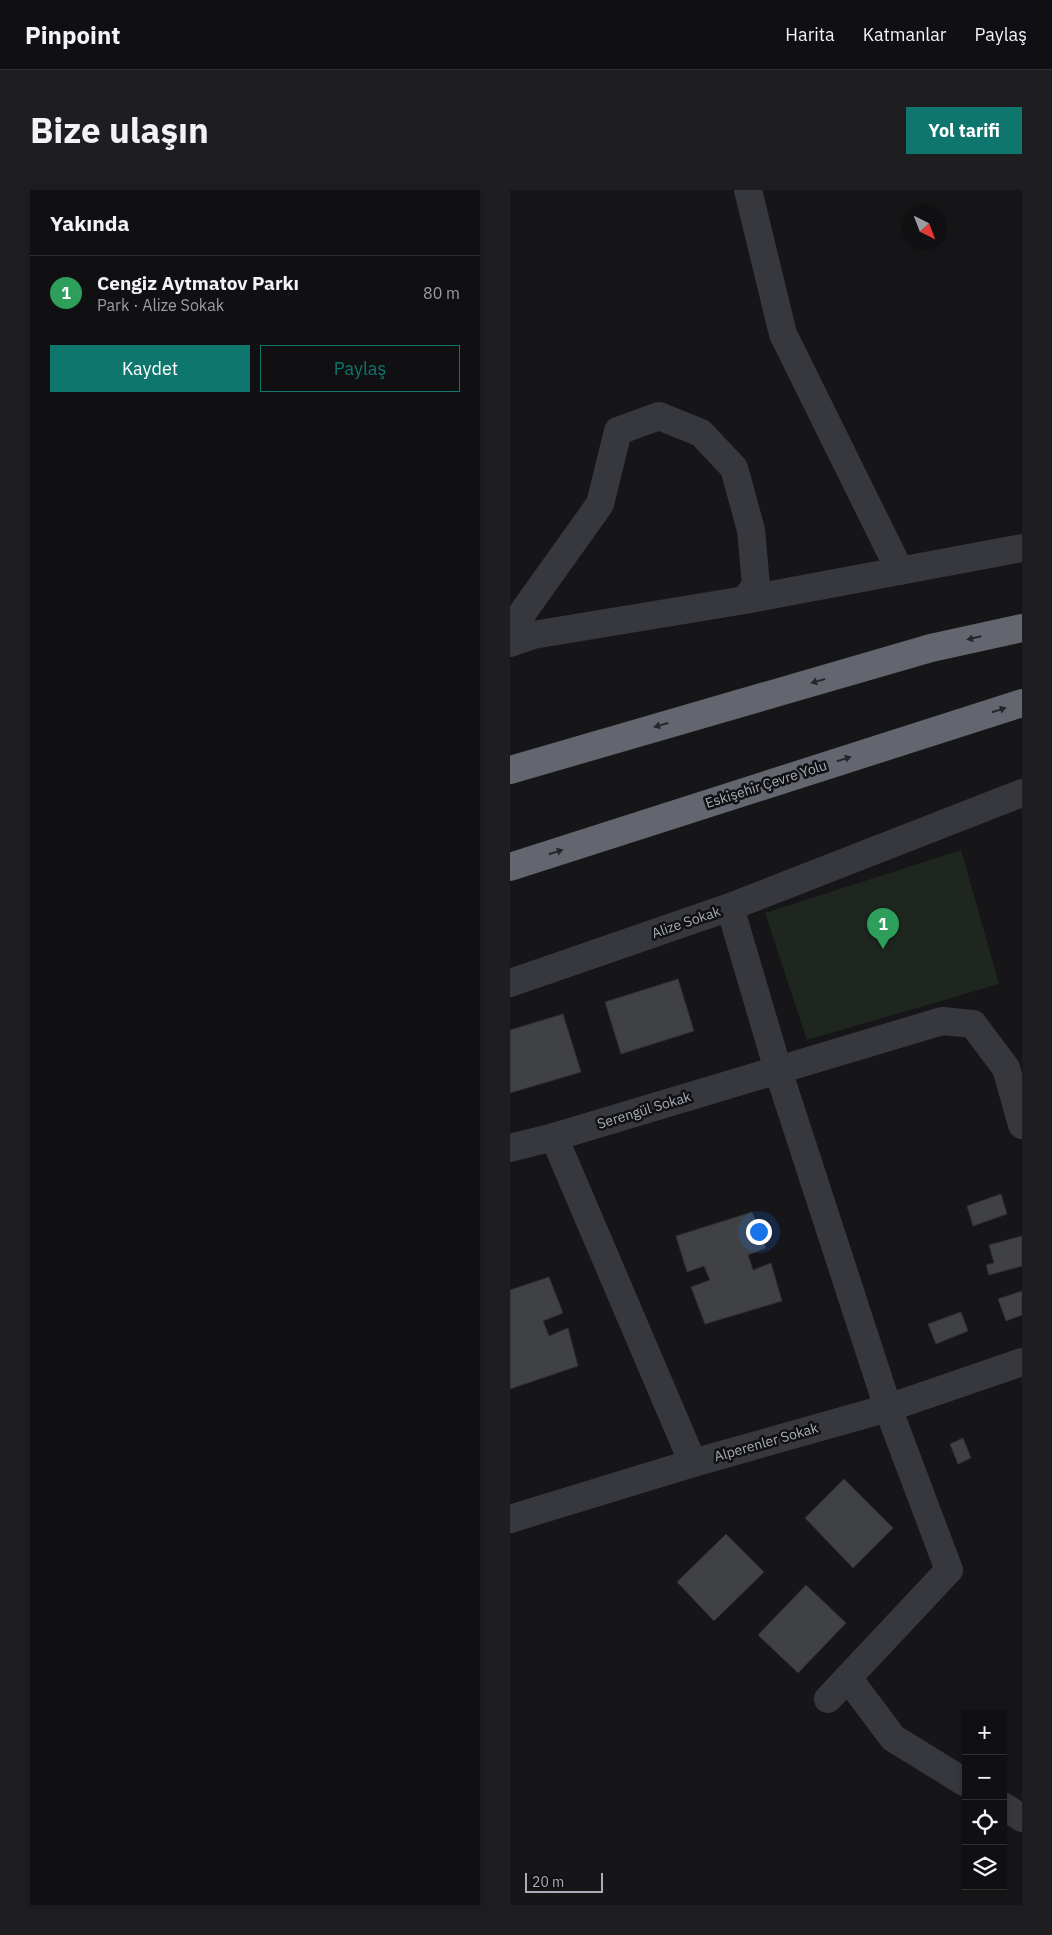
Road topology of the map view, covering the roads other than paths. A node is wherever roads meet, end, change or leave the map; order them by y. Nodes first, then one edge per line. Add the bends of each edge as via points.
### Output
1 (748, 190) edge
2 (1022, 548) edge
3 (900, 571) junction
4 (745, 600) junction
5 (1022, 628) edge
6 (510, 642) edge
7 (1022, 703) edge
8 (510, 770) edge
9 (1022, 793) edge
10 (510, 867) edge
11 (730, 907) junction
12 (510, 983) edge
13 (778, 1070) junction
14 (1022, 1124) edge
15 (554, 1137) junction
16 (510, 1148) edge
17 (1022, 1362) edge
18 (888, 1408) junction
19 (693, 1462) junction
20 (510, 1519) edge
21 (848, 1678) junction
22 (828, 1699) dead end
23 (962, 1781) edge
24 (1007, 1809) edge
25 (1022, 1818) edge

1 - 3 street via 783,334
2 - 3 street
3 - 4 street
4 - 6 street via 533,635
4 - 6 street via 756,585 751,530 734,468 701,433 659,416 618,431 600,504 523,612
5 -> 8 highway via 931,648
10 -> 7 highway, Eskişehir Çevre Yolu
9 - 11 street
11 - 12 street, Alize Sokak
11 - 13 street, Alize Sokak
13 - 14 street, Serengül Sokak via 942,1021 973,1024 1006,1068
13 - 15 street, Serengül Sokak
13 - 18 street, Alize Sokak
15 - 16 street, Serengül Sokak
15 - 19 street
17 - 18 street, Alperenler Sokak
18 - 19 street, Alperenler Sokak
18 - 21 street, Alize Sokak via 949,1570
19 - 20 street, Alperenler Sokak
21 - 22 street
21 - 23 street via 893,1738
24 - 25 street

